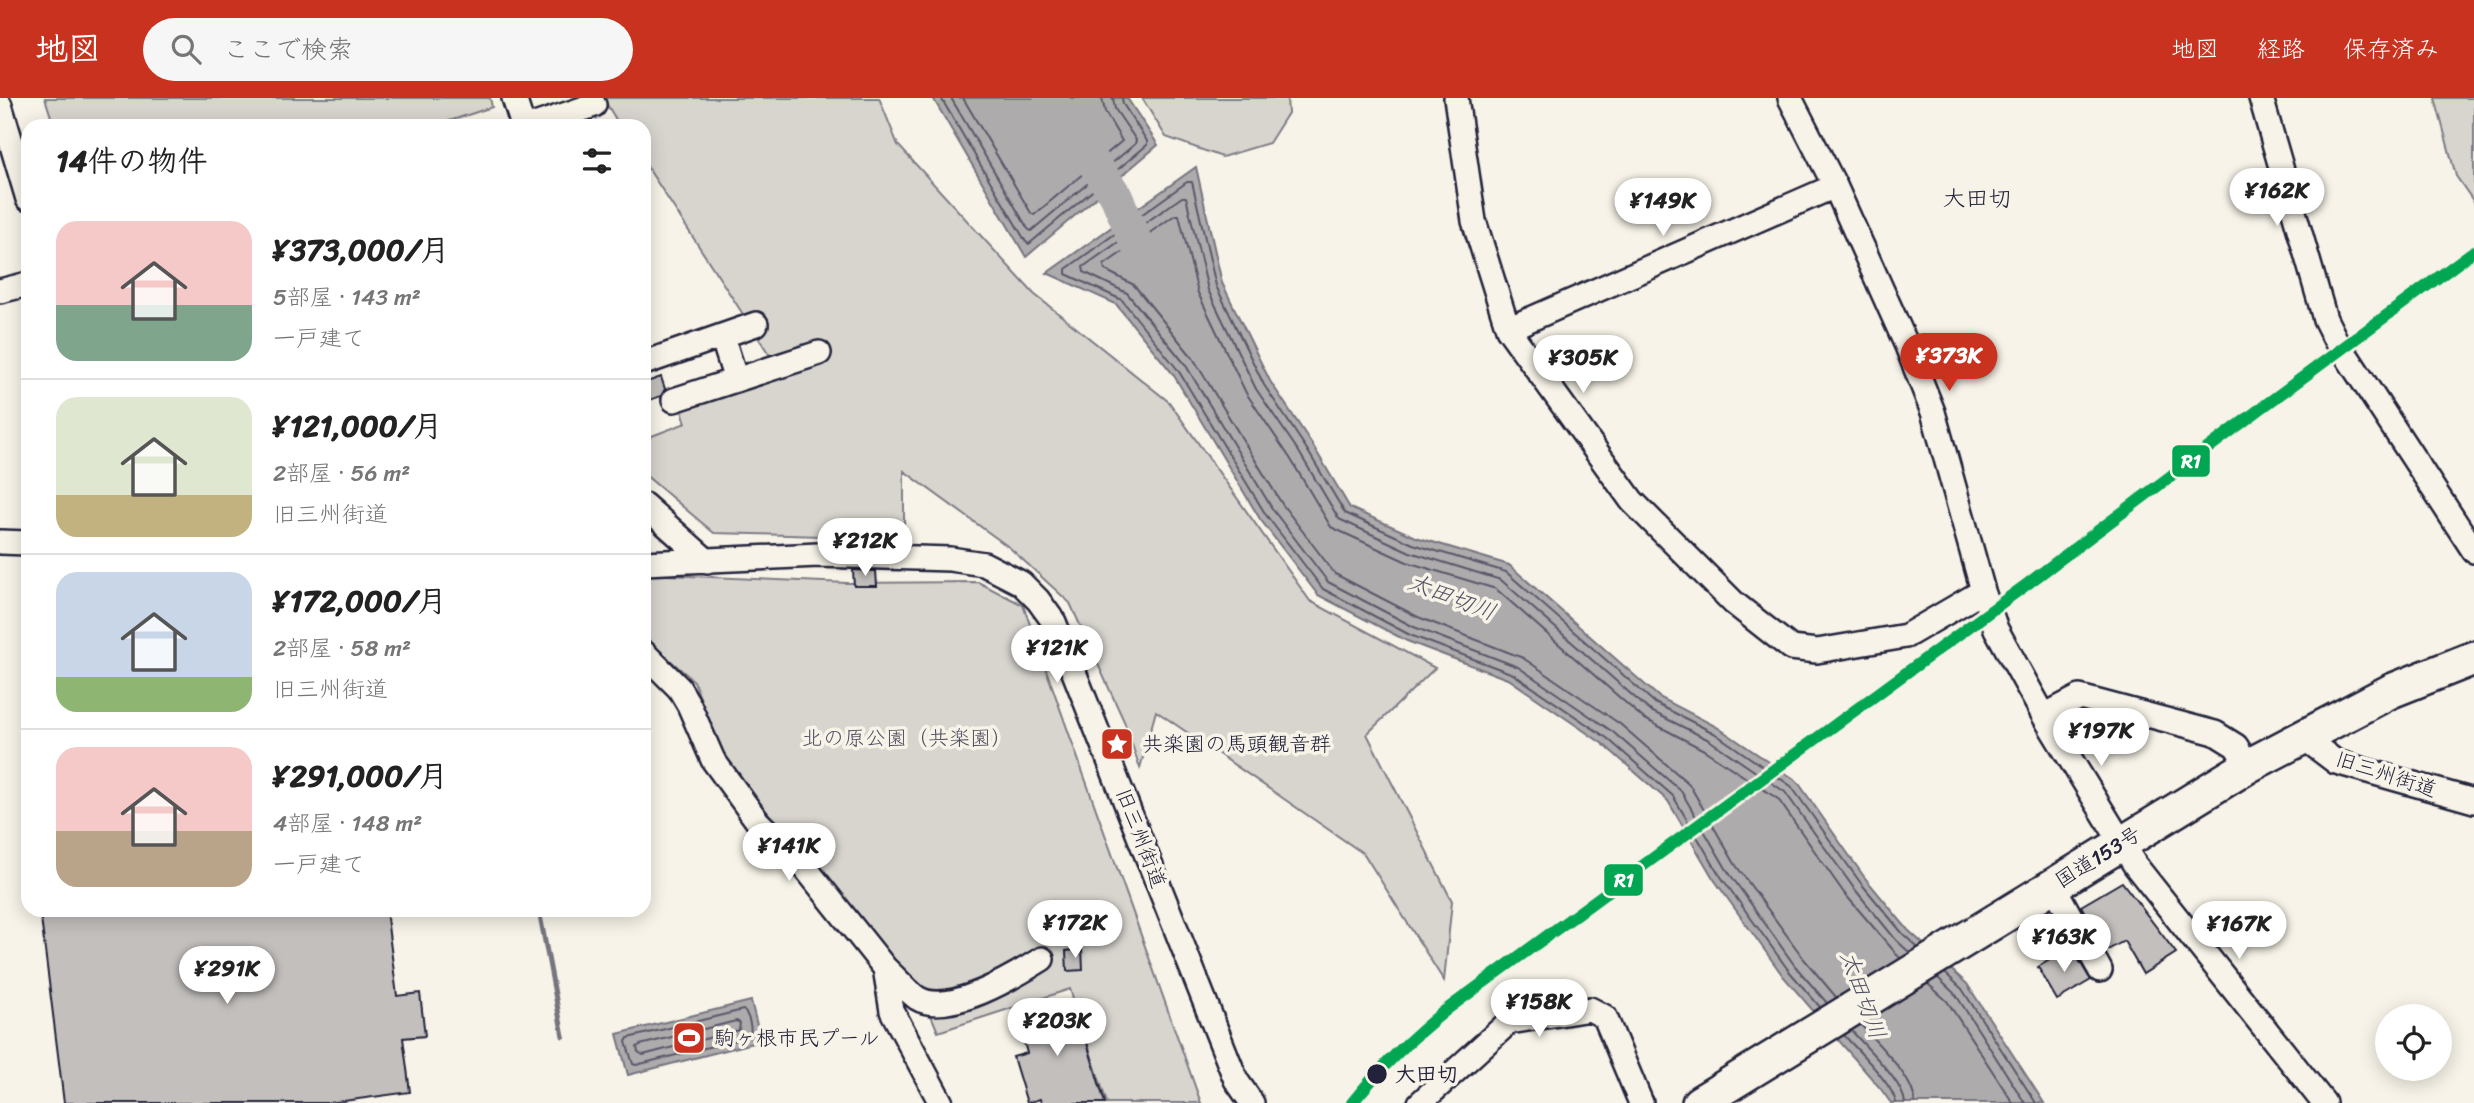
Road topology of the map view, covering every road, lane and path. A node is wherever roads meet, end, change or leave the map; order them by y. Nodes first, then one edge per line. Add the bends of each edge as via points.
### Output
1 (514, 98) edge
2 (1456, 98) edge
3 (1790, 98) edge
4 (2260, 98) edge
5 (0, 105) edge
6 (594, 105) dead end
7 (521, 119) edge
8 (553, 119) edge
9 (21, 176) edge
10 (1835, 186) junction
11 (21, 286) edge
12 (0, 291) edge
13 (756, 324) dead end
14 (1508, 329) junction
15 (722, 336) junction
16 (819, 353) dead end
17 (651, 361) edge
18 (736, 380) junction
19 (674, 400) dead end
20 (651, 511) edge
21 (0, 542) edge
22 (21, 543) edge
23 (2474, 551) edge
24 (707, 561) junction
25 (651, 563) edge
26 (1983, 591) junction
27 (2474, 658) edge
28 (651, 660) edge
29 (2044, 716) junction
30 (2303, 737) junction
31 (2248, 766) junction
32 (2474, 801) edge
33 (2121, 843) junction
34 (2053, 885) junction
35 (1042, 959) dead end
36 (885, 968) junction
37 (2100, 970) dead end
38 (941, 1103) edge
39 (1252, 1103) edge
40 (1420, 1103) edge
41 (1641, 1103) edge
42 (1699, 1103) edge
43 (2324, 1103) edge

1 - 7 street
2 - 14 street via 1474,221
3 - 10 street
4 - 23 street via 2325,319
5 - 9 street
6 - 8 street
10 - 14 street
10 - 26 street via 1933,412
11 - 12 street
13 - 15 street
14 - 26 street via 1632,501 1734,603 1791,648 1817,651 1906,636
15 - 17 street
15 - 18 street
16 - 18 street
18 - 19 street
20 - 24 street
21 - 22 street
24 - 25 street, 旧三州街道
24 - 39 street, 旧三州街道 via 818,555 935,557 984,564 1021,583 1054,622 1221,1042
26 - 29 street via 1996,629
27 - 30 highway, 国道153号 via 2391,691
28 - 36 street via 679,688 713,760 758,822 803,865
29 - 31 street via 2080,697 2216,733 2236,746
29 - 33 street
30 - 31 highway, 国道153号
30 - 32 street, 旧三州街道 via 2336,762
31 - 33 highway, 国道153号
33 - 34 highway, 国道153号
33 - 43 street
34 - 37 street
34 - 42 highway, 国道153号
35 - 36 street via 1006,981 942,1004 919,999
36 - 38 street via 892,1011
40 - 41 street via 1508,1022 1590,1010 1605,1017

